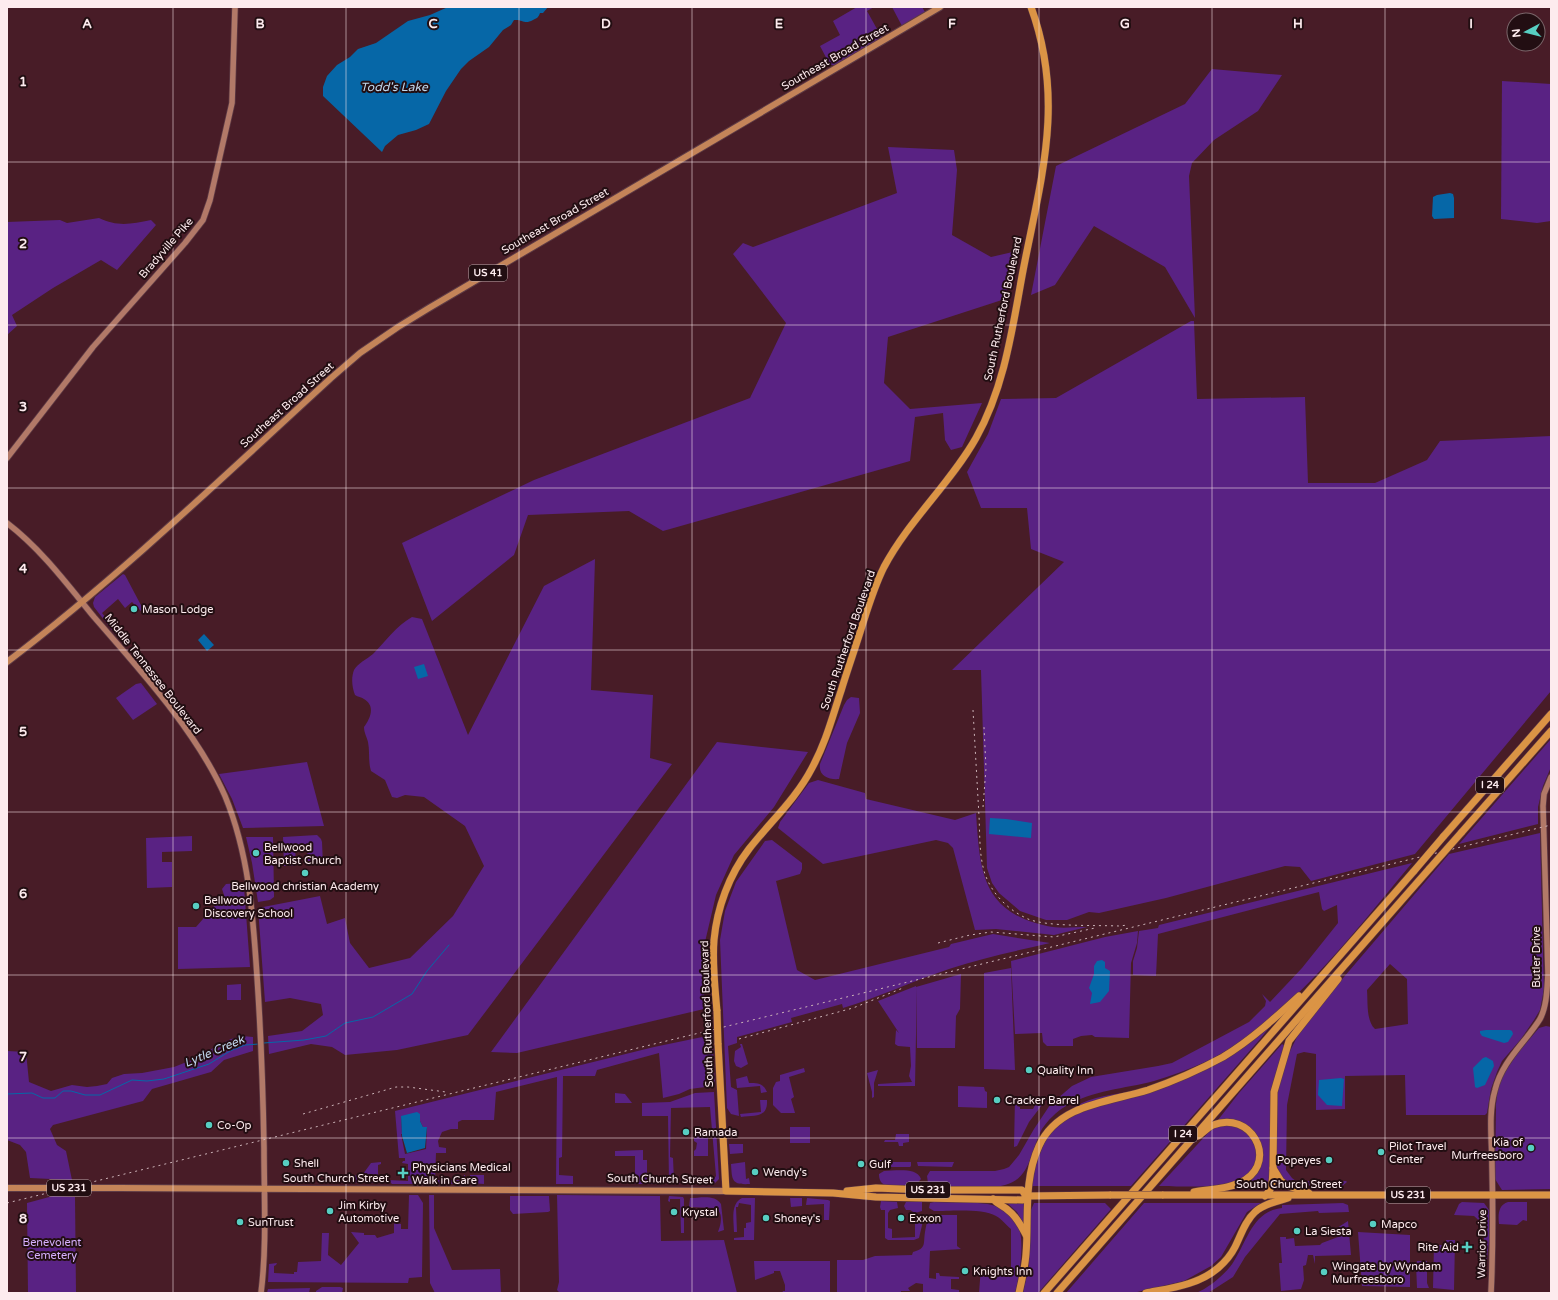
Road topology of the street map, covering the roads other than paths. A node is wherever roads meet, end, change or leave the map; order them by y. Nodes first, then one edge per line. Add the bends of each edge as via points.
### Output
1 (235, 7) edge
2 (940, 7) edge
3 (1031, 7) edge
4 (7, 458) edge
5 (7, 523) edge
6 (82, 602) junction
7 (7, 662) edge
8 (1551, 714) edge
9 (1551, 731) edge
10 (1551, 777) edge
11 (1384, 920) junction
12 (1323, 975) junction
13 (1184, 1147) junction
14 (1273, 1168) junction
15 (7, 1188) edge
16 (264, 1189) junction
17 (726, 1191) junction
18 (833, 1193) junction
19 (1295, 1195) junction
20 (1318, 1195) junction
21 (1492, 1195) junction
22 (1551, 1195) edge
23 (1027, 1196) junction
24 (1178, 1196) junction
25 (1265, 1196) junction
26 (993, 1199) junction
27 (1026, 1235) junction
28 (261, 1293) edge
29 (1019, 1293) edge
30 (1044, 1293) edge
31 (1057, 1293) edge
32 (1146, 1293) edge
33 (1491, 1293) edge

1 - 4 main road, Bradyville Pike via 232,103 203,220 93,347
2 - 6 main road, Southeast Broad Street / US 41 via 398,327 360,353 130,562
3 - 17 highway, South Rutherford Boulevard, bridge via 1045,58 1049,128 1043,175 1004,369 994,399 976,438 909,528 884,568 872,595 826,738 810,773 788,804 748,850 736,869 728,885 718,919 714,960
5 - 6 main road, Middle Tennessee Boulevard via 26,538
6 - 7 main road, Southeast Broad Street / US 41
6 - 16 main road, Middle Tennessee Boulevard via 144,675 191,738 225,797 243,852 249,880 261,1035
8 - 12 highway, I 24, bridge
9 - 11 highway, I 24, bridge
10 - 21 main road, Butler Drive via 1544,794 1548,974 1546,998 1541,1018 1512,1054 1501,1071 1494,1090
11 - 13 highway, I 24
11 - 14 highway via 1289,1041 1274,1092
12 - 23 highway via 1264,1028 1223,1056 1180,1078 1147,1090 1080,1108 1065,1116 1048,1130 1039,1146 1031,1169
12 - 30 highway, I 24
13 - 24 highway via 1212,1125 1228,1121 1242,1126 1252,1134 1258,1145 1259,1160 1252,1175 1238,1184
13 - 31 highway, I 24
14 - 20 highway via 1281,1181 1288,1186
14 - 25 highway via 1272,1186
15 - 16 main road, South Church Street / US 231, bridge
16 - 17 main road, South Church Street / US 231
16 - 28 main road, Middle Tennessee Boulevard
17 - 18 highway, South Church Street / US 231
18 - 23 highway, South Church Street / US 231 via 876,1188 1022,1190
18 - 26 highway, South Church Street / US 231 via 876,1197
19 - 20 highway, South Church Street / US 231
19 - 25 highway, South Church Street / US 231
19 - 32 highway via 1256,1211 1248,1219 1228,1258 1207,1276 1186,1285
20 - 21 highway, South Church Street / US 231
21 - 22 highway, South Church Street / US 231
21 - 33 main road, Warrior Drive
23 - 24 highway, South Church Street / US 231, bridge
23 - 26 highway, South Church Street / US 231 via 1023,1200
23 - 27 highway
24 - 25 highway, South Church Street / US 231
26 - 27 highway via 1014,1216
27 - 29 highway via 1026,1254

